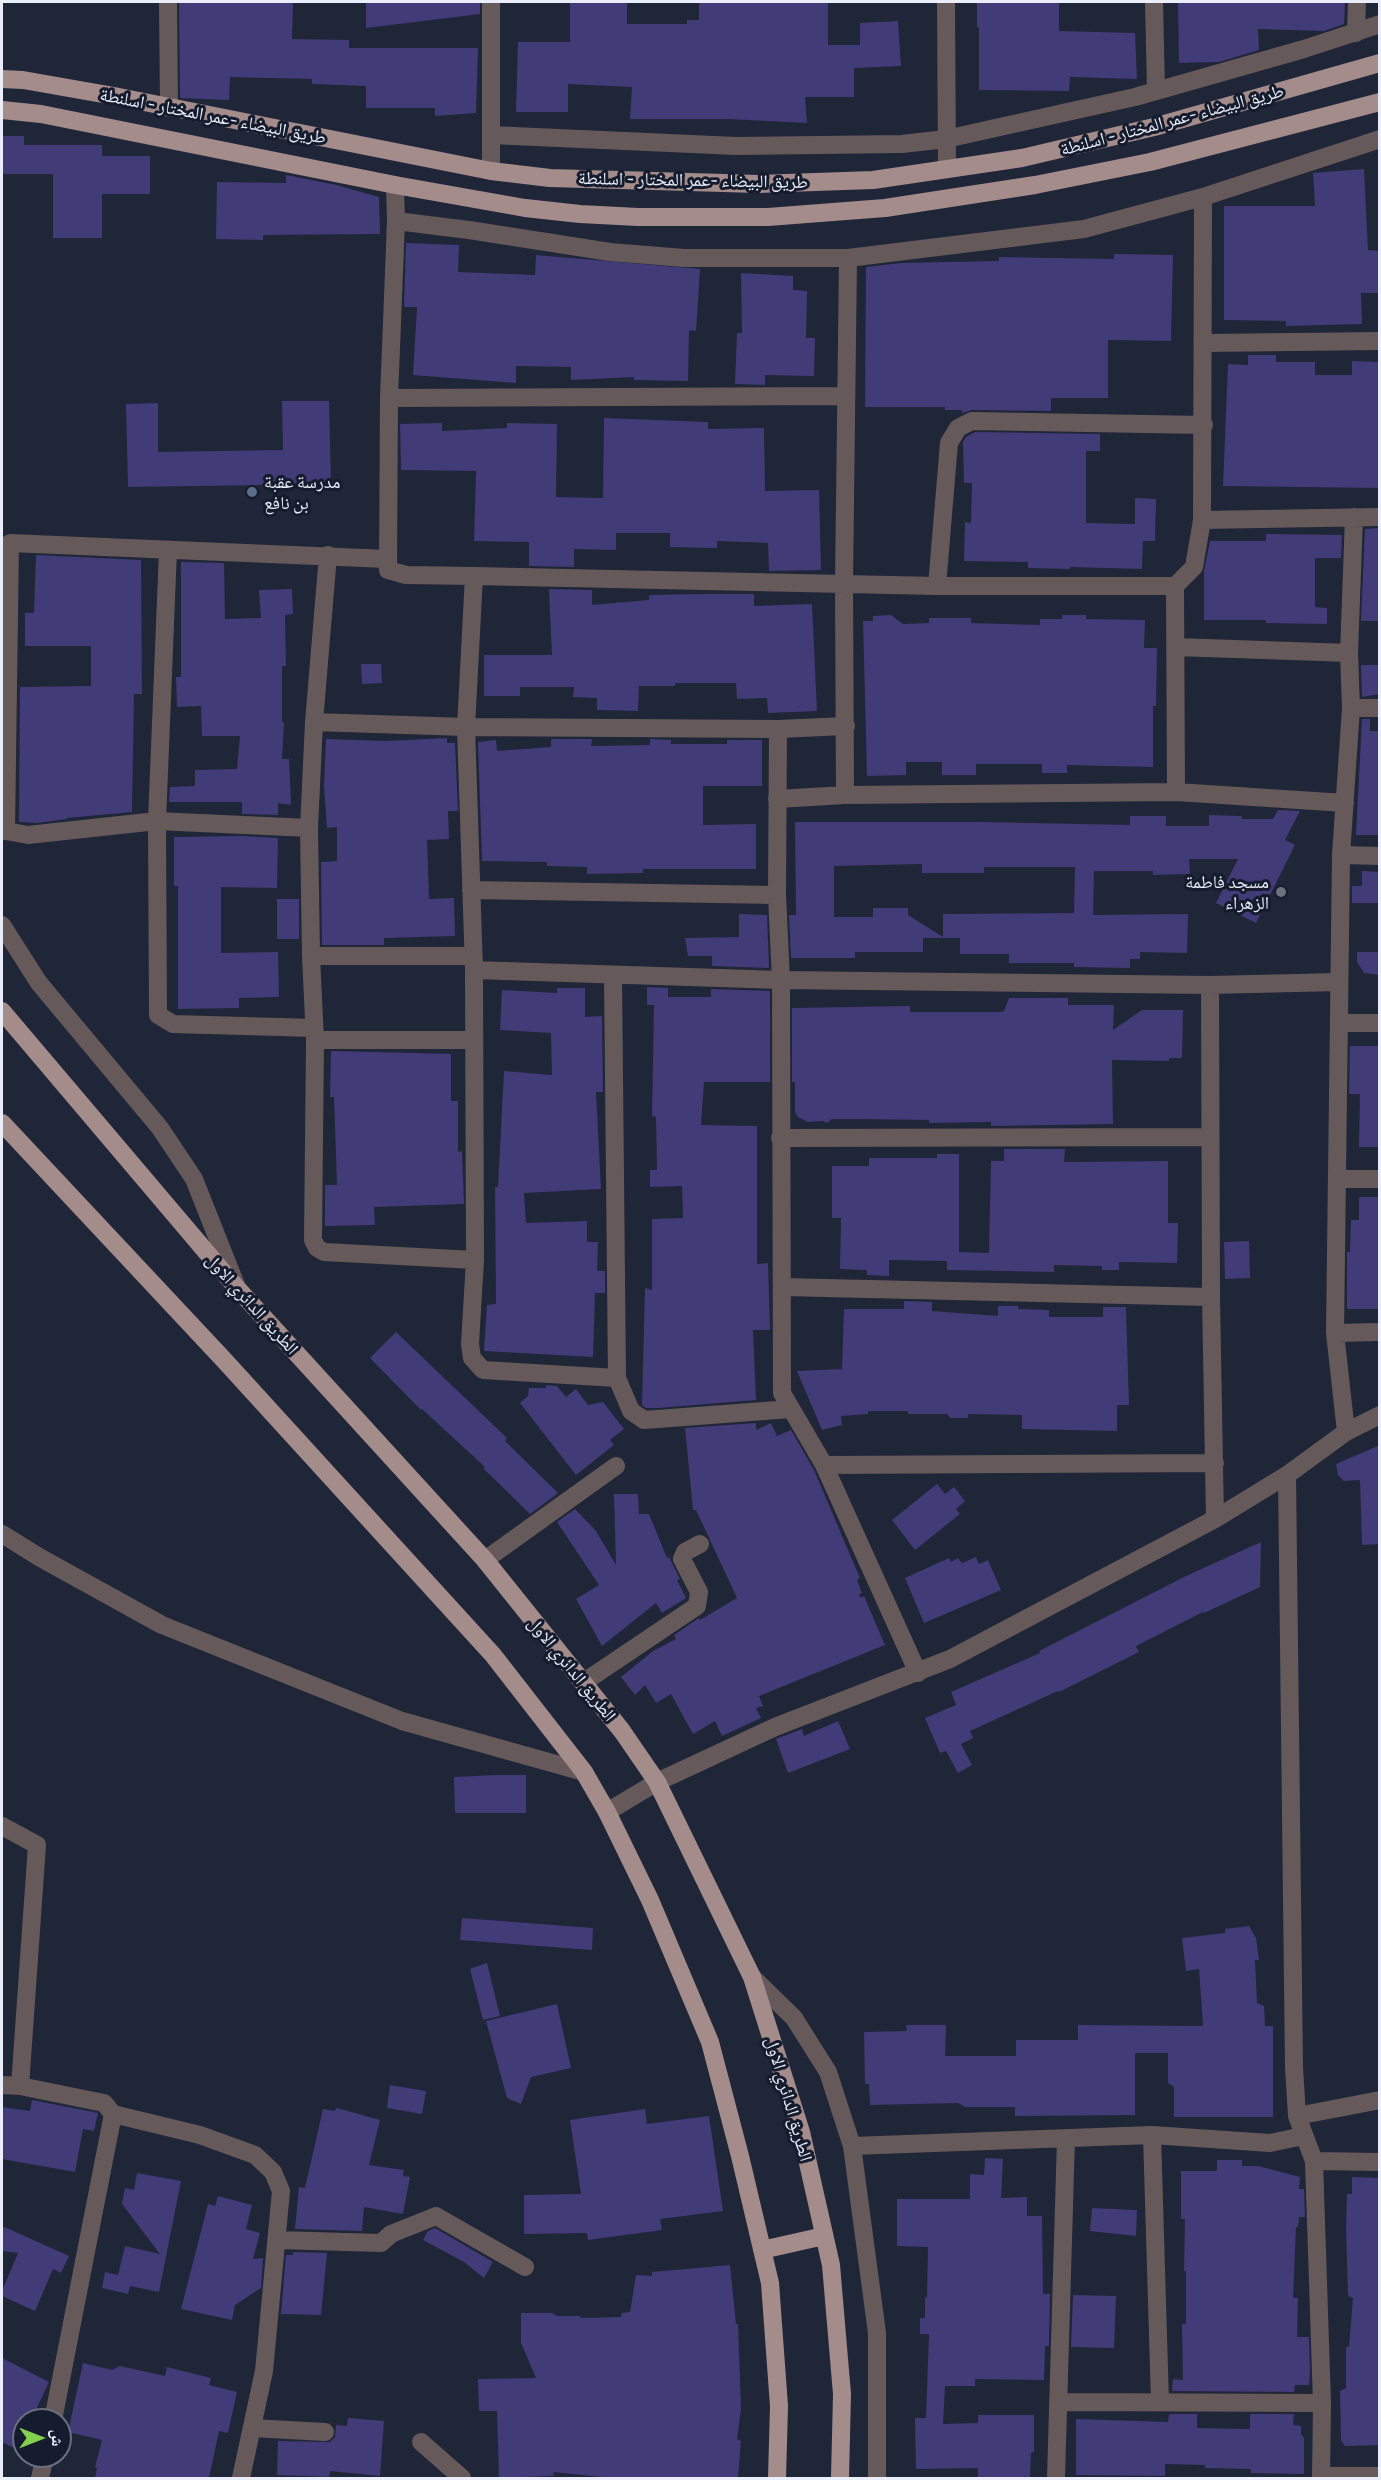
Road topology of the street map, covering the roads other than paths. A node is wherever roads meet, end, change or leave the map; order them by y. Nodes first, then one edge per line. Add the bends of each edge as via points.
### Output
1 (168, 2) edge
2 (491, 2) edge
3 (946, 2) edge
4 (1154, 2) edge
5 (1357, 2) edge
6 (1380, 24) edge
7 (1356, 33) junction
8 (1380, 63) edge
9 (2, 79) edge
10 (1156, 90) junction
11 (1380, 102) edge
12 (169, 108) junction
13 (2, 110) edge
14 (491, 135) junction
15 (946, 139) junction
16 (1380, 139) edge
17 (433, 159) junction
18 (947, 169) junction
19 (491, 171) junction
20 (395, 186) junction
21 (428, 191) junction
22 (1203, 197) junction
23 (396, 221) junction
24 (848, 258) junction
25 (1380, 341) edge
26 (1203, 343) junction
27 (846, 396) junction
28 (389, 398) junction
29 (1204, 425) junction
30 (1354, 517) junction
31 (1380, 518) edge
32 (1202, 520) junction
33 (5, 543) edge
34 (168, 550) junction
35 (328, 555) junction
36 (387, 559) junction
37 (474, 576) junction
38 (844, 583) junction
39 (937, 586) junction
40 (1175, 586) junction
41 (1176, 647) junction
42 (1349, 653) junction
43 (1351, 708) junction
44 (1380, 708) edge
45 (314, 722) junction
46 (846, 726) junction
47 (466, 727) junction
48 (778, 729) junction
49 (1176, 792) junction
50 (845, 795) junction
51 (777, 799) junction
52 (1345, 803) junction
53 (157, 821) junction
54 (309, 828) junction
55 (4, 831) edge
56 (1341, 855) junction
57 (1380, 856) edge
58 (471, 890) junction
59 (777, 895) junction
60 (2, 925) edge
61 (311, 956) junction
62 (473, 963) junction
63 (614, 975) junction
64 (781, 980) junction
65 (1339, 982) junction
66 (1210, 985) junction
67 (2, 1011) edge
68 (1339, 1023) junction
69 (1380, 1023) edge
70 (314, 1034) junction
71 (472, 1040) junction
72 (2, 1123) edge
73 (1210, 1137) junction
74 (780, 1138) junction
75 (1337, 1179) junction
76 (1380, 1179) edge
77 (475, 1260) junction
78 (236, 1287) junction
79 (783, 1287) junction
80 (1211, 1297) junction
81 (1380, 1332) edge
82 (1335, 1333) junction
83 (617, 1378) junction
84 (791, 1409) junction
85 (1380, 1415) edge
86 (1346, 1432) junction
87 (1215, 1463) junction
88 (824, 1465) junction
89 (616, 1466) dead end
90 (1287, 1475) junction
91 (1215, 1519) junction
92 (2, 1534) edge
93 (700, 1544) dead end
94 (485, 1560) junction
95 (918, 1673) junction
96 (584, 1683) junction
97 (584, 1772) junction
98 (657, 1782) junction
99 (608, 1812) junction
100 (2, 1826) edge
101 (752, 1977) junction
102 (2, 2085) edge
103 (21, 2086) junction
104 (1380, 2100) edge
105 (112, 2114) junction
106 (1297, 2116) junction
107 (1152, 2135) junction
108 (1303, 2136) junction
109 (1066, 2138) junction
110 (852, 2146) junction
111 (1314, 2161) junction
112 (1380, 2162) edge
113 (824, 2236) junction
114 (277, 2240) junction
115 (762, 2250) junction
116 (525, 2267) dead end
117 (1060, 2402) junction
118 (1161, 2402) junction
119 (1322, 2403) junction
120 (55, 2408) edge
121 (252, 2428) junction
122 (325, 2432) dead end
123 (421, 2442) dead end
124 (1380, 2476) edge
125 (1321, 2477) edge
126 (241, 2478) edge
127 (462, 2478) edge
128 (777, 2478) edge
129 (840, 2478) edge
130 (878, 2478) edge
131 (1056, 2478) edge

1 - 12 street
2 - 14 street
3 - 15 street
4 - 10 street
5 - 7 street
6 - 7 street
7 - 10 street
8 - 18 main road, طريق البيضاء -عمر المختار - اسلنطة via 1154,128 1022,158
9 - 12 main road, طريق البيضاء -عمر المختار - اسلنطة
10 - 15 street
11 - 21 main road, طريق البيضاء -عمر المختار - اسلنطة via 1150,162 885,208 768,217 638,217 536,209
12 - 17 main road, طريق البيضاء -عمر المختار - اسلنطة
13 - 20 main road, طريق البيضاء -عمر المختار - اسلنطة via 41,114
14 - 15 street via 736,146 902,144
14 - 19 street
15 - 18 street
16 - 22 street
17 - 19 main road, طريق البيضاء -عمر المختار - اسلنطة
17 - 21 main road
18 - 19 main road, طريق البيضاء -عمر المختار - اسلنطة via 873,180 758,184 550,178
20 - 21 main road, طريق البيضاء -عمر المختار - اسلنطة
20 - 23 street
22 - 24 street via 1084,229
22 - 26 street
23 - 24 street via 621,253 684,258
23 - 28 street
24 - 27 street
25 - 26 street
26 - 29 street
27 - 28 street
27 - 38 street
28 - 36 street
29 - 32 street
29 - 39 street via 972,421 958,428 949,443
30 - 31 street
30 - 32 street
30 - 42 street
32 - 40 street via 1194,567
33 - 34 street
33 - 55 street
34 - 35 street
34 - 53 street
35 - 36 street
35 - 45 street
36 - 37 street via 388,570 396,573
37 - 38 street
37 - 47 street
38 - 39 street
38 - 46 street
39 - 40 street
40 - 41 street
41 - 42 street
41 - 49 street
42 - 43 street
43 - 44 street
43 - 52 street
45 - 47 street
45 - 54 street
46 - 48 street
46 - 50 street
47 - 48 street
47 - 58 street
48 - 51 street
49 - 50 street
49 - 52 street
50 - 51 street
51 - 59 street
52 - 56 street
53 - 54 street
53 - 55 street via 28,835
53 - 70 street via 158,1015 173,1024
54 - 61 street
56 - 57 street
56 - 65 street
58 - 59 street
58 - 62 street
59 - 64 street
60 - 78 street via 39,983 160,1128 194,1179
61 - 62 street
61 - 70 street
62 - 63 street
62 - 71 street
63 - 64 street
63 - 83 street
64 - 66 street
64 - 74 street
65 - 66 street
65 - 68 street
66 - 73 street
67 - 78 main road, الطريق الدائري الاول
68 - 69 street
68 - 75 street
70 - 71 street
70 - 77 street via 313,1240 317,1248 324,1252
71 - 77 street
72 - 97 main road via 485,1646
73 - 74 street
73 - 80 street
74 - 79 street
75 - 76 street
75 - 82 street
77 - 83 street via 470,1344 472,1358 483,1370
78 - 94 main road, الطريق الدائري الاول
79 - 80 street
79 - 84 street via 782,1393
80 - 87 street
81 - 82 street
82 - 86 street
83 - 84 street via 631,1412 644,1420
84 - 88 street
85 - 86 street
86 - 90 street
87 - 88 street
87 - 91 street
88 - 95 street
89 - 94 street
90 - 91 street
90 - 106 street
91 - 95 street
92 - 97 street via 162,1625 402,1721
93 - 96 street via 685,1552 682,1559 699,1592 697,1606
94 - 96 main road, الطريق الدائري الاول
95 - 98 street via 775,1727
96 - 98 main road, الطريق الدائري الاول
97 - 99 main road
98 - 99 street
98 - 101 main road, الطريق الدائري الاول
99 - 115 main road via 710,2042
100 - 103 street via 38,1845
101 - 110 street via 794,2018 828,2072
101 - 113 main road, الطريق الدائري الاول via 801,2132
102 - 103 street
103 - 105 street via 104,2103
104 - 106 street
105 - 114 street via 200,2135 255,2155 273,2172 281,2191
105 - 120 street
106 - 108 street
107 - 108 street via 1270,2144
107 - 109 street
107 - 118 street
108 - 111 street
109 - 110 street
109 - 117 street
110 - 130 street via 877,2332
111 - 112 street
111 - 119 street
113 - 115 main road
113 - 129 main road, الطريق الدائري الاول via 831,2265 842,2394
114 - 116 street via 381,2243 391,2234 436,2216
114 - 121 street via 264,2372
115 - 128 main road via 770,2283 778,2395
117 - 118 street
117 - 131 street
118 - 119 street
119 - 125 street
121 - 122 street
121 - 126 street
123 - 127 street
124 - 125 street

